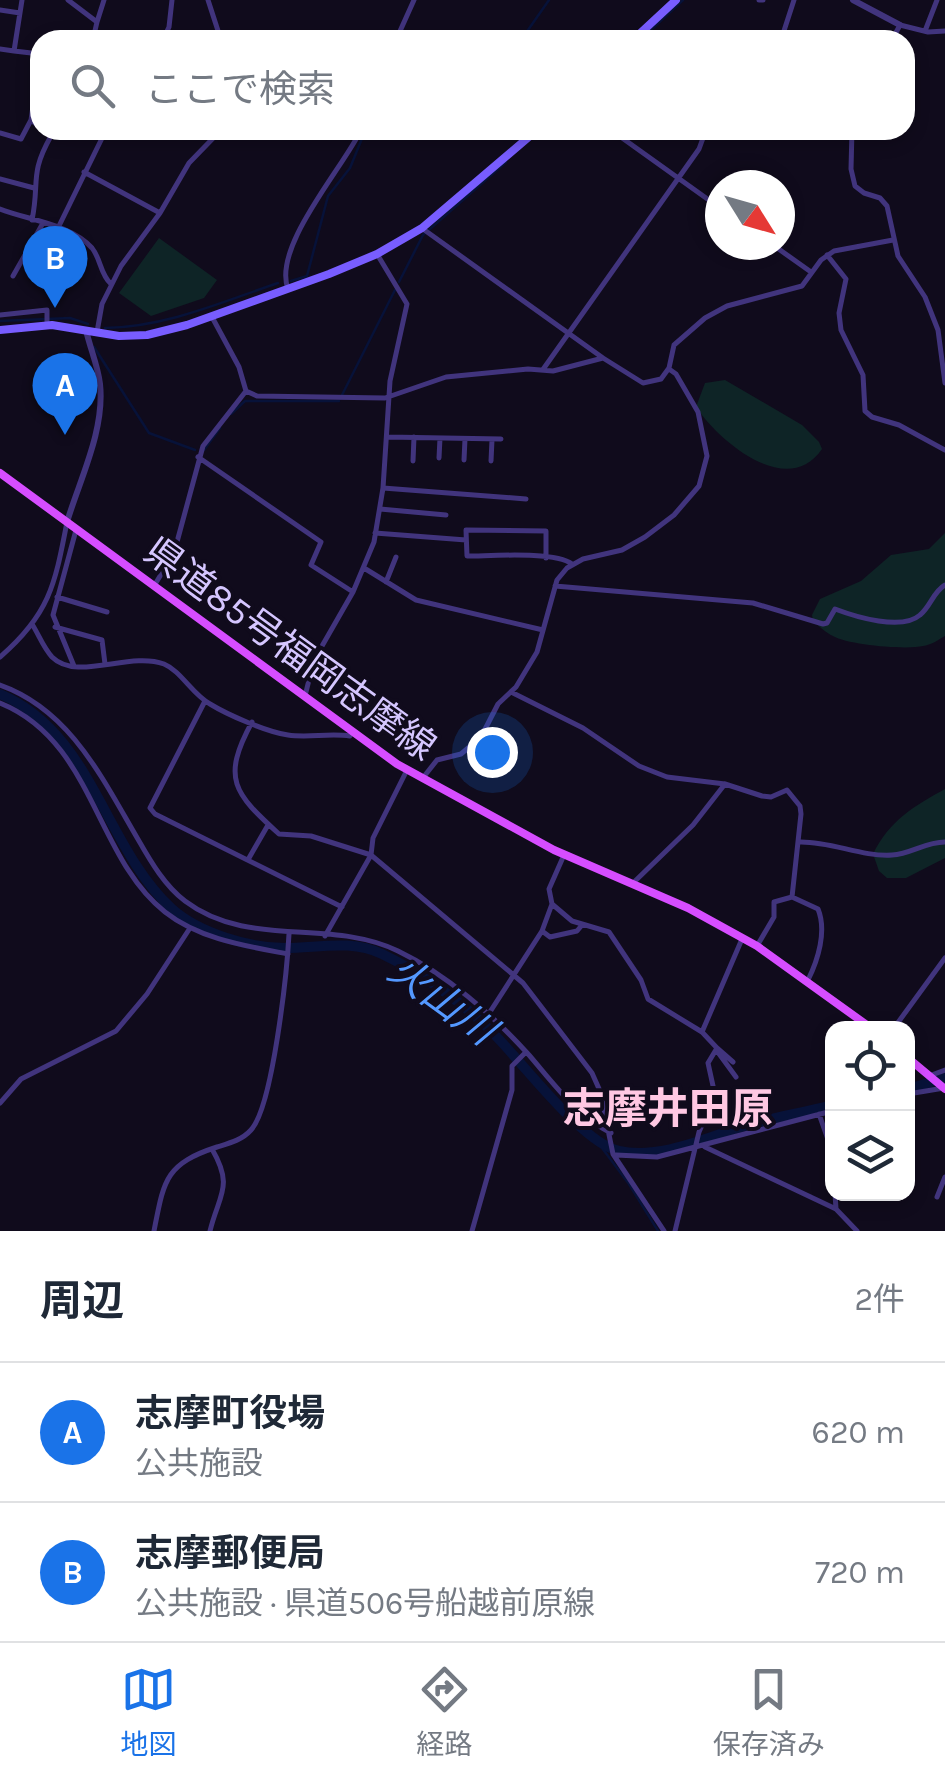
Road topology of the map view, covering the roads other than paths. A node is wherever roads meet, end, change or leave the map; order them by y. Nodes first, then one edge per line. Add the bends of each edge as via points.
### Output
1 (22, 0) edge
2 (68, 0) edge
3 (104, 0) edge
4 (172, 0) edge
5 (208, 0) edge
6 (414, 0) edge
7 (676, 0) edge
8 (794, 0) edge
9 (854, 0) edge
10 (937, 0) edge
11 (0, 10) edge
12 (20, 12) junction
13 (97, 22) junction
14 (900, 25) junction
15 (95, 30) edge
16 (168, 30) edge
17 (218, 30) edge
18 (400, 30) edge
19 (644, 30) edge
20 (785, 30) edge
21 (897, 30) edge
22 (925, 31) junction
23 (945, 32) edge
24 (0, 49) edge
25 (14, 51) junction
26 (30, 52) edge
27 (30, 122) edge
28 (0, 133) edge
29 (49, 140) edge
30 (101, 140) edge
31 (211, 140) edge
32 (356, 140) edge
33 (526, 140) edge
34 (625, 140) edge
35 (702, 140) edge
36 (852, 140) edge
37 (84, 172) junction
38 (0, 178) edge
39 (678, 178) junction
40 (34, 188) junction
41 (705, 197) edge
42 (0, 209) edge
43 (160, 213) junction
44 (32, 220) junction
45 (43, 223) junction
46 (58, 228) junction
47 (426, 231) junction
48 (893, 240) junction
49 (377, 254) junction
50 (827, 255) junction
51 (793, 260) edge
52 (812, 273) junction
53 (12, 276) dead end
54 (111, 284) junction
55 (288, 288) junction
56 (0, 315) edge
57 (212, 316) junction
58 (46, 326) junction
59 (0, 330) edge
60 (91, 331) junction
61 (569, 333) junction
62 (603, 358) junction
63 (544, 368) junction
64 (669, 368) junction
65 (945, 383) edge
66 (246, 391) junction
67 (388, 396) junction
68 (388, 437) junction
69 (414, 437) junction
70 (440, 438) junction
71 (465, 439) junction
72 (501, 439) dead end
73 (492, 440) junction
74 (945, 450) edge
75 (198, 457) junction
76 (438, 458) dead end
77 (464, 460) dead end
78 (491, 460) dead end
79 (413, 461) dead end
80 (0, 473) edge
81 (383, 488) junction
82 (526, 498) dead end
83 (380, 509) junction
84 (446, 515) dead end
85 (67, 522) junction
86 (76, 530) junction
87 (376, 533) junction
88 (466, 540) junction
89 (396, 557) dead end
90 (546, 558) junction
91 (572, 564) junction
92 (364, 568) junction
93 (386, 582) junction
94 (945, 584) edge
95 (154, 586) junction
96 (555, 586) junction
97 (353, 592) junction
98 (57, 597) junction
99 (107, 612) dead end
100 (32, 624) junction
101 (55, 627) junction
102 (543, 630) junction
103 (0, 657) edge
104 (104, 664) junction
105 (74, 666) junction
106 (0, 685) edge
107 (511, 692) junction
108 (304, 696) junction
109 (205, 701) junction
110 (0, 704) edge
111 (334, 718) junction
112 (252, 722) junction
113 (352, 732) junction
114 (331, 734) junction
115 (407, 770) junction
116 (422, 778) junction
117 (725, 784) junction
118 (268, 825) junction
119 (799, 842) junction
120 (945, 842) edge
121 (372, 855) junction
122 (564, 856) junction
123 (249, 858) junction
124 (631, 884) junction
125 (792, 897) junction
126 (552, 904) junction
127 (342, 908) junction
128 (582, 925) junction
129 (190, 928) junction
130 (542, 931) junction
131 (290, 934) junction
132 (325, 936) junction
133 (742, 938) junction
134 (757, 946) junction
135 (288, 953) junction
136 (945, 958) edge
137 (512, 974) junction
138 (808, 980) junction
139 (488, 1014) junction
140 (862, 1021) edge
141 (899, 1021) edge
142 (702, 1032) junction
143 (717, 1050) junction
144 (524, 1054) junction
145 (733, 1062) dead end
146 (915, 1064) edge
147 (945, 1070) edge
148 (929, 1076) junction
149 (736, 1077) dead end
150 (944, 1088) edge
151 (915, 1093) edge
152 (0, 1103) edge
153 (825, 1113) edge
154 (819, 1114) junction
155 (825, 1131) edge
156 (611, 1134) junction
157 (699, 1147) junction
158 (212, 1148) junction
159 (614, 1154) junction
160 (945, 1177) edge
161 (937, 1197) dead end
162 (835, 1201) edge
163 (836, 1209) junction
164 (154, 1231) edge
165 (210, 1231) edge
166 (472, 1231) edge
167 (664, 1231) edge
168 (675, 1231) edge
169 (857, 1231) edge

1 - 12 street
2 - 13 street
3 - 13 street
4 - 16 street
5 - 17 street
6 - 18 street
7 - 19 main road
8 - 20 street
9 - 14 street
10 - 22 street
11 - 12 street
12 - 25 street
13 - 15 street
14 - 21 street
14 - 22 street
22 - 23 street
24 - 25 street
25 - 26 street
27 - 28 street via 22,139
29 - 40 street
30 - 37 street
31 - 43 street via 189,163
32 - 55 street via 298,230 284,280
33 - 47 main road
34 - 39 street
35 - 39 street
36 - 48 street via 855,186 884,201
37 - 43 street
37 - 46 street
38 - 40 street
39 - 41 street
39 - 61 street
40 - 44 street
42 - 44 street
43 - 54 street
44 - 45 street
45 - 46 street
45 - 53 street
46 - 54 street via 91,248
47 - 49 main road
47 - 61 street
48 - 50 street
48 - 65 street via 934,317
49 - 55 main road
49 - 67 street via 407,304
50 - 52 street
50 - 74 street via 846,279 840,330 862,371 865,410
51 - 52 street
52 - 64 street via 802,286 704,318 674,345
54 - 60 street
55 - 57 main road
56 - 58 street via 47,310
57 - 60 main road via 147,335
57 - 66 street
58 - 59 main road
58 - 60 main road
60 - 85 street via 101,401
61 - 62 street
61 - 63 street
62 - 63 street
62 - 64 street via 643,383 661,379
63 - 67 street via 446,377
64 - 91 street via 698,412 707,456 702,480 674,515 638,542
66 - 67 street
66 - 75 street
67 - 68 street
68 - 69 street
68 - 81 street
69 - 70 street
69 - 79 street
70 - 71 street
70 - 76 street
71 - 73 street
71 - 77 street
72 - 73 street
73 - 78 street
75 - 95 street via 174,553
75 - 97 street via 321,542 311,565
80 - 85 main road, 県道85号福岡志摩線
81 - 82 street
81 - 83 street
83 - 84 street
83 - 87 street
85 - 86 main road, 県道85号福岡志摩線
85 - 100 street via 47,604
86 - 95 main road, 県道85号福岡志摩線
86 - 98 street
87 - 88 street
87 - 92 street
88 - 90 street via 467,556
88 - 90 street via 466,530 546,530
89 - 93 street
90 - 91 street
91 - 96 street
92 - 93 street
92 - 97 street
93 - 102 street via 427,603
94 - 96 street via 921,614 900,624 835,609 823,624 753,603
95 - 108 main road, 県道85号福岡志摩線
96 - 102 street
97 - 108 street via 314,660
98 - 99 street
98 - 101 street
100 - 103 street
100 - 105 street via 50,655
101 - 104 street via 102,640
101 - 105 street
102 - 107 street
104 - 105 street
104 - 109 street via 140,659 167,665
106 - 131 street via 40,704 84,750 155,868 184,901 238,926
107 - 116 street via 481,737 461,754 437,760
107 - 117 street via 650,771
108 - 111 main road, 県道85号福岡志摩線
109 - 112 street
109 - 123 street via 150,808
110 - 129 street via 43,732 85,786 144,891
111 - 113 main road, 県道85号福岡志摩線
111 - 114 street
112 - 114 street via 286,735
112 - 118 street via 233,778
113 - 114 street
113 - 115 main road, 県道85号福岡志摩線
115 - 116 main road, 県道85号福岡志摩線
115 - 121 street
116 - 122 main road, 県道85号福岡志摩線
117 - 119 street via 772,797 787,790 800,806
117 - 124 street
118 - 121 street via 286,837 312,836
118 - 123 street
119 - 120 street via 888,855
119 - 125 street
121 - 127 street
121 - 137 street
122 - 124 main road, 県道85号福岡志摩線
122 - 126 street via 549,889
123 - 127 street
124 - 133 main road, 県道85号福岡志摩線
125 - 134 street via 774,902 774,917
125 - 138 street via 822,919
126 - 128 street
126 - 130 street
127 - 132 street
128 - 130 street via 550,937
128 - 142 street via 609,932 648,999
129 - 135 street
129 - 152 street via 116,1031 21,1079
130 - 137 street
131 - 132 street
131 - 135 street
132 - 139 street via 363,938 398,950
133 - 134 main road, 県道85号福岡志摩線
133 - 142 street
134 - 138 main road, 県道85号福岡志摩線
135 - 158 street via 258,1121 241,1139
136 - 141 street
137 - 139 street
137 - 156 street via 592,1073
138 - 140 main road, 県道85号福岡志摩線
139 - 144 street
142 - 143 street
143 - 145 street
143 - 149 street
143 - 157 street via 708,1063 714,1095
144 - 156 street via 585,1119
144 - 166 street via 514,1064
146 - 148 main road
147 - 148 street
148 - 150 main road
150 - 151 street
153 - 154 street
154 - 155 street
154 - 157 street
156 - 159 street
157 - 159 street via 657,1157
157 - 163 street
157 - 168 street
158 - 164 street via 168,1175
158 - 165 street via 225,1185
159 - 167 street
160 - 161 street
162 - 163 street
163 - 169 street

